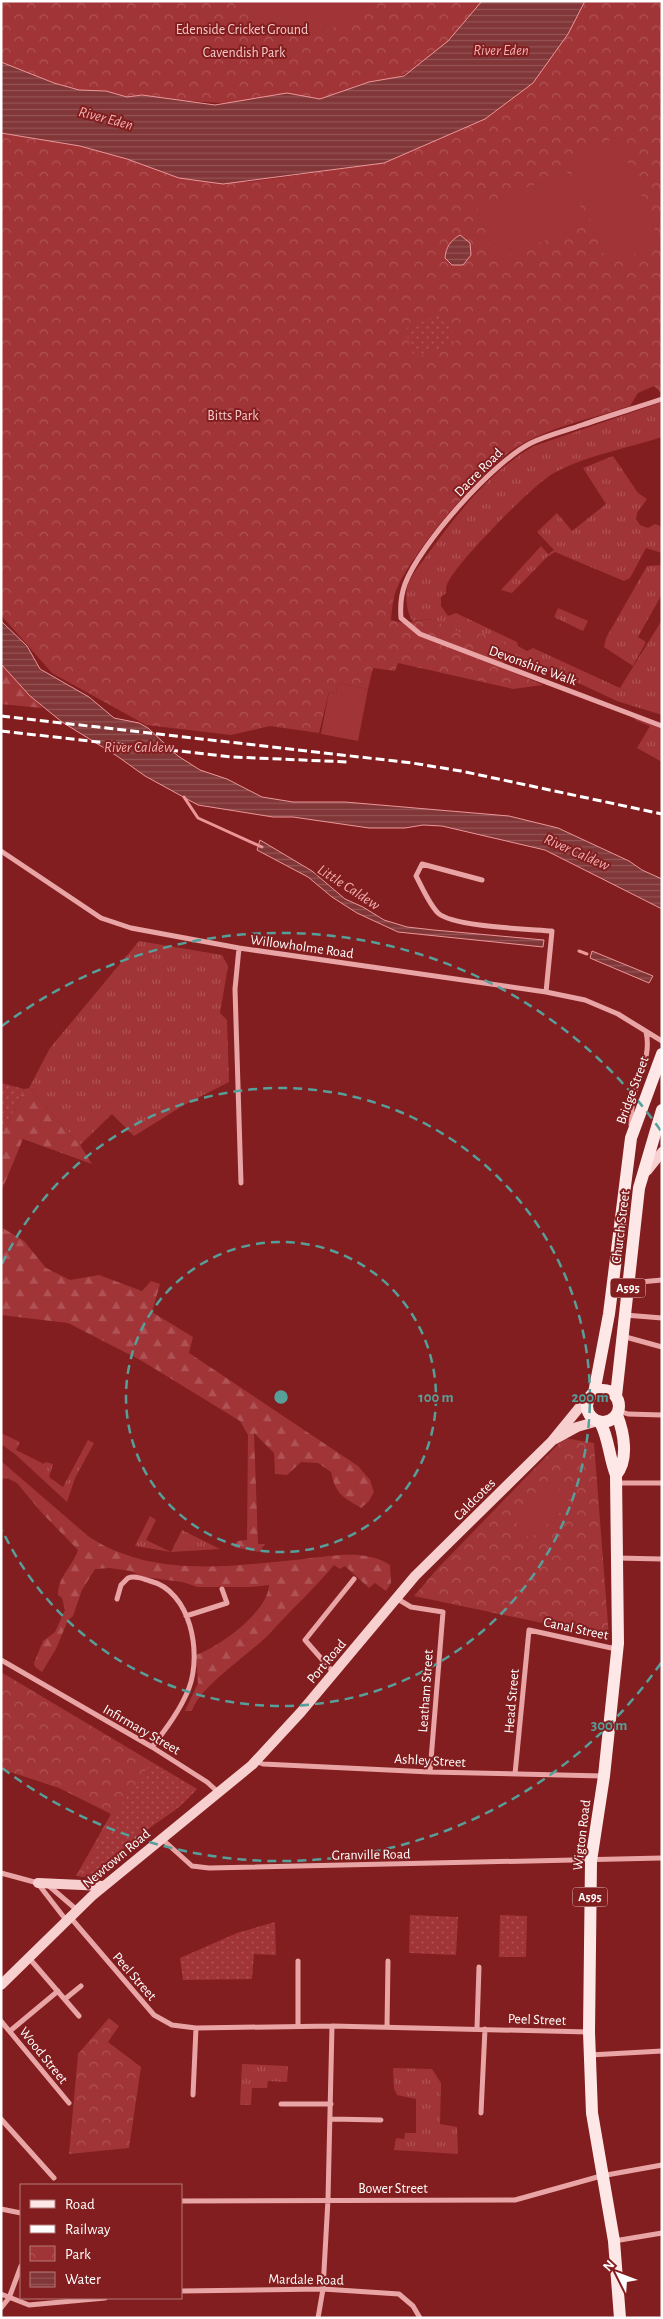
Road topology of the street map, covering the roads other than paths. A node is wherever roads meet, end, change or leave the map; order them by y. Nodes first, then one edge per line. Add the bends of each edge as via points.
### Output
1 (662, 399) edge
2 (401, 618) joint
3 (662, 726) edge
4 (1, 850) edge
5 (482, 880) dead end
6 (239, 948) junction
7 (546, 992) junction
8 (646, 1032) junction
9 (662, 1040) edge
10 (662, 1054) edge
11 (662, 1110) edge
12 (630, 1138) junction
13 (662, 1152) edge
14 (641, 1181) junction
15 (241, 1183) dead end
16 (623, 1186) joint
17 (662, 1280) edge
18 (628, 1283) junction
19 (625, 1315) junction
20 (662, 1318) edge
21 (622, 1336) junction
22 (662, 1346) edge
23 (616, 1396) junction
24 (591, 1398) junction
25 (618, 1413) junction
26 (662, 1415) edge
27 (599, 1422) junction
28 (552, 1440) junction
29 (616, 1479) junction
30 (660, 1483) edge
31 (617, 1558) junction
32 (662, 1559) edge
33 (415, 1576) joint
34 (354, 1579) dead end
35 (222, 1590) dead end
36 (396, 1598) junction
37 (118, 1599) dead end
38 (186, 1616) junction
39 (528, 1630) joint
40 (618, 1649) junction
41 (1, 1660) edge
42 (334, 1673) junction
43 (152, 1747) junction
44 (255, 1761) junction
45 (430, 1772) junction
46 (515, 1774) junction
47 (604, 1776) junction
48 (218, 1792) junction
49 (162, 1838) junction
50 (662, 1858) edge
51 (591, 1861) junction
52 (1, 1873) edge
53 (38, 1883) junction
54 (104, 1886) junction
55 (71, 1916) junction
56 (28, 1957) junction
57 (298, 1961) dead end
58 (388, 1961) dead end
59 (479, 1967) dead end
60 (1, 1985) edge
61 (81, 1986) dead end
62 (58, 1991) junction
63 (65, 1999) junction
64 (79, 2016) dead end
65 (1, 2021) edge
66 (298, 2026) junction
67 (332, 2026) junction
68 (387, 2026) junction
69 (196, 2028) junction
70 (477, 2028) junction
71 (485, 2029) junction
72 (10, 2031) junction
73 (589, 2032) junction
74 (662, 2051) edge
75 (590, 2056) junction
76 (193, 2095) dead end
77 (69, 2103) dead end
78 (281, 2104) dead end
79 (331, 2104) junction
80 (482, 2113) dead end
81 (330, 2118) junction
82 (1, 2119) edge
83 (381, 2120) dead end
84 (662, 2165) edge
85 (601, 2176) junction
86 (54, 2178) dead end
87 (328, 2199) junction
88 (182, 2201) edge
89 (1, 2209) edge
90 (20, 2213) edge
91 (662, 2233) edge
92 (614, 2241) junction
93 (20, 2269) edge
94 (323, 2289) junction
95 (182, 2291) edge
96 (1, 2294) edge
97 (9, 2298) junction
98 (94, 2299) edge
99 (1, 2308) edge
100 (318, 2318) edge
101 (420, 2318) edge
102 (620, 2318) edge

1 - 2 street, Dacre Road via 546,437 500,464 448,520 414,566 405,584 400,604
2 - 3 street, Devonshire Walk via 420,634
4 - 6 street, Willowholme Road via 101,918 131,928
5 - 7 street via 422,864 416,876 437,912 444,916 465,922 552,931
6 - 7 street, Willowholme Road
6 - 15 street via 235,989
7 - 8 street, Willowholme Road via 585,1000 618,1014
8 - 9 street, Willowholme Road
8 - 12 street, Bridge Street via 647,1057 633,1101
10 - 12 main road, Bridge Street / A595
11 - 14 main road, A595
12 - 16 main road, Bridge Street / A595
13 - 14 main road
14 - 18 main road, Church Street / A595
16 - 24 main road, Church Street / A595 via 608,1314
17 - 18 street
18 - 19 main road, Church Street / A595
19 - 20 street
19 - 21 main road, Church Street / A595
21 - 22 street
21 - 23 main road, Church Street / A595
23 - 24 main road via 603,1390
23 - 25 main road
24 - 27 main road via 590,1416
24 - 28 main road, Caldcotes
25 - 26 street
25 - 27 main road via 610,1421
25 - 29 main road, Wigton Road / A595 via 623,1455 622,1468
27 - 28 main road, Caldcotes via 577,1427
27 - 29 main road, Wigton Road / A595 via 604,1429
28 - 33 main road, Caldcotes
29 - 30 street
29 - 31 main road, Wigton Road / A595
31 - 32 street
31 - 40 main road, Wigton Road / A595
33 - 36 main road, Port Road
34 - 42 street via 306,1640
35 - 38 street via 227,1603
36 - 42 main road, Port Road
36 - 45 street, Leatham Street via 411,1607 443,1612
37 - 38 street via 121,1585 132,1576 157,1582 170,1590
38 - 43 street via 195,1659 191,1680 182,1703
39 - 40 street, Canal Street
39 - 46 street, Head Street
40 - 47 main road, Wigton Road / A595
41 - 43 street, Infirmary Street
42 - 44 main road, Port Road
43 - 48 street, Infirmary Street via 208,1782
44 - 45 street, Ashley Street
44 - 48 main road, Newtown Road
45 - 46 street, Ashley Street
46 - 47 street, Ashley Street
47 - 51 main road, Wigton Road / A595
48 - 49 main road, Newtown Road
49 - 51 street, Granville Road via 192,1866 209,1868
49 - 54 main road, Newtown Road
50 - 51 street, Granville Road
51 - 73 main road, Wigton Road / A595
52 - 53 street
53 - 54 main road
53 - 55 street
53 - 55 street via 50,1886
54 - 55 main road, Newtown Road
55 - 56 main road, Newtown Road
55 - 69 street, Peel Street via 154,2015 172,2025
56 - 60 main road, Newtown Road
56 - 62 street
57 - 66 street
58 - 68 street
59 - 70 street
61 - 63 street
62 - 63 street
62 - 72 street
63 - 64 street
65 - 72 street, Wood Street
66 - 67 street, Peel Street
66 - 69 street, Peel Street
67 - 68 street, Peel Street
67 - 79 street
68 - 70 street, Peel Street
69 - 76 street
70 - 71 street, Peel Street
71 - 73 street, Peel Street
71 - 80 street
72 - 77 street, Wood Street
73 - 75 main road, Wigton Road / A595
74 - 75 street
75 - 85 main road, Wigton Road / A595 via 592,2113
78 - 79 street
79 - 81 street
81 - 83 street
81 - 87 street
82 - 86 street
84 - 85 street, Bower Street
85 - 87 street, Bower Street via 515,2200
85 - 92 main road, Wigton Road / A595
87 - 88 street, Bower Street
87 - 94 street
89 - 90 street
91 - 92 street
92 - 102 main road, Wigton Road / A595
93 - 97 street
94 - 95 street, Mardale Road
94 - 100 street
94 - 101 street, Mardale Road via 399,2294 413,2306
96 - 97 street
97 - 98 street via 29,2305
97 - 99 street

